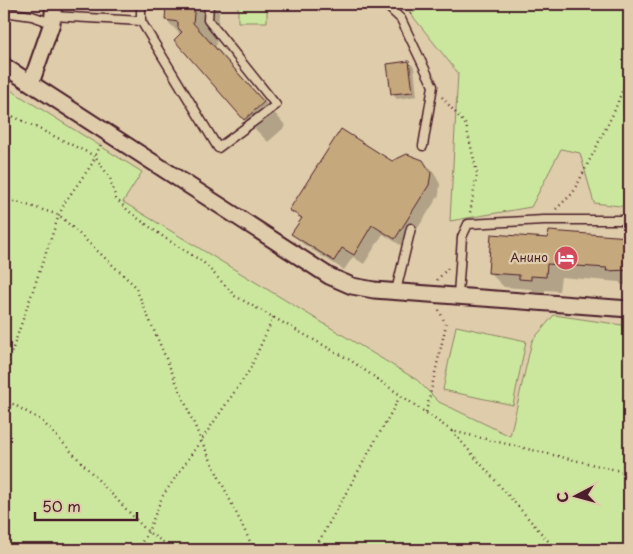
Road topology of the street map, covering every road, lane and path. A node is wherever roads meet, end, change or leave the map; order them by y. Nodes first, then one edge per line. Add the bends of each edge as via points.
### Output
1 (141, 4) edge
2 (209, 4) edge
3 (385, 4) edge
4 (425, 4) edge
5 (4, 12) edge
6 (53, 14) edge
7 (401, 19) junction
8 (140, 21) junction
9 (4, 66) edge
10 (629, 73) edge
11 (31, 84) junction
12 (433, 86) junction
13 (4, 112) edge
14 (423, 146) dead end
15 (99, 149) dead end
16 (95, 156) junction
17 (4, 198) edge
18 (59, 216) junction
19 (544, 220) junction
20 (629, 220) edge
21 (468, 224) junction
22 (411, 228) dead end
23 (460, 254) junction
24 (396, 291) junction
25 (432, 294) junction
26 (458, 295) junction
27 (629, 309) edge
28 (274, 316) junction
29 (4, 374) edge
30 (401, 395) junction
31 (4, 399) edge
32 (426, 412) junction
33 (452, 431) junction
34 (202, 440) junction
35 (629, 473) edge
36 (148, 532) junction
37 (137, 550) edge
38 (175, 550) edge
39 (254, 550) edge
40 (314, 550) edge
41 (556, 550) edge

1 - 8 lane
2 - 8 lane via 208,20 276,105 218,148
3 - 7 lane
4 - 7 path
5 - 6 lane via 32,16
6 - 8 lane
6 - 11 street
7 - 12 lane
9 - 11 street
10 - 19 path via 614,112 573,193
11 - 24 street via 329,276 352,286
12 - 14 lane
12 - 21 path via 466,125 477,173
13 - 16 path
15 - 16 path
16 - 18 path
16 - 28 path via 110,178 116,199 132,214 203,262 235,296
17 - 18 path
18 - 29 path
18 - 34 path via 135,286
19 - 20 lane
19 - 21 lane
21 - 23 lane
22 - 24 lane
23 - 25 path via 432,286
23 - 26 lane
24 - 25 street
25 - 26 street
25 - 32 path via 446,325
26 - 27 street
28 - 30 path via 350,360
28 - 34 path via 249,371
30 - 32 path
30 - 40 path
31 - 36 path via 41,420
32 - 33 path
33 - 35 path
33 - 41 path
34 - 36 path via 162,498
34 - 39 path
36 - 37 path
36 - 38 path

